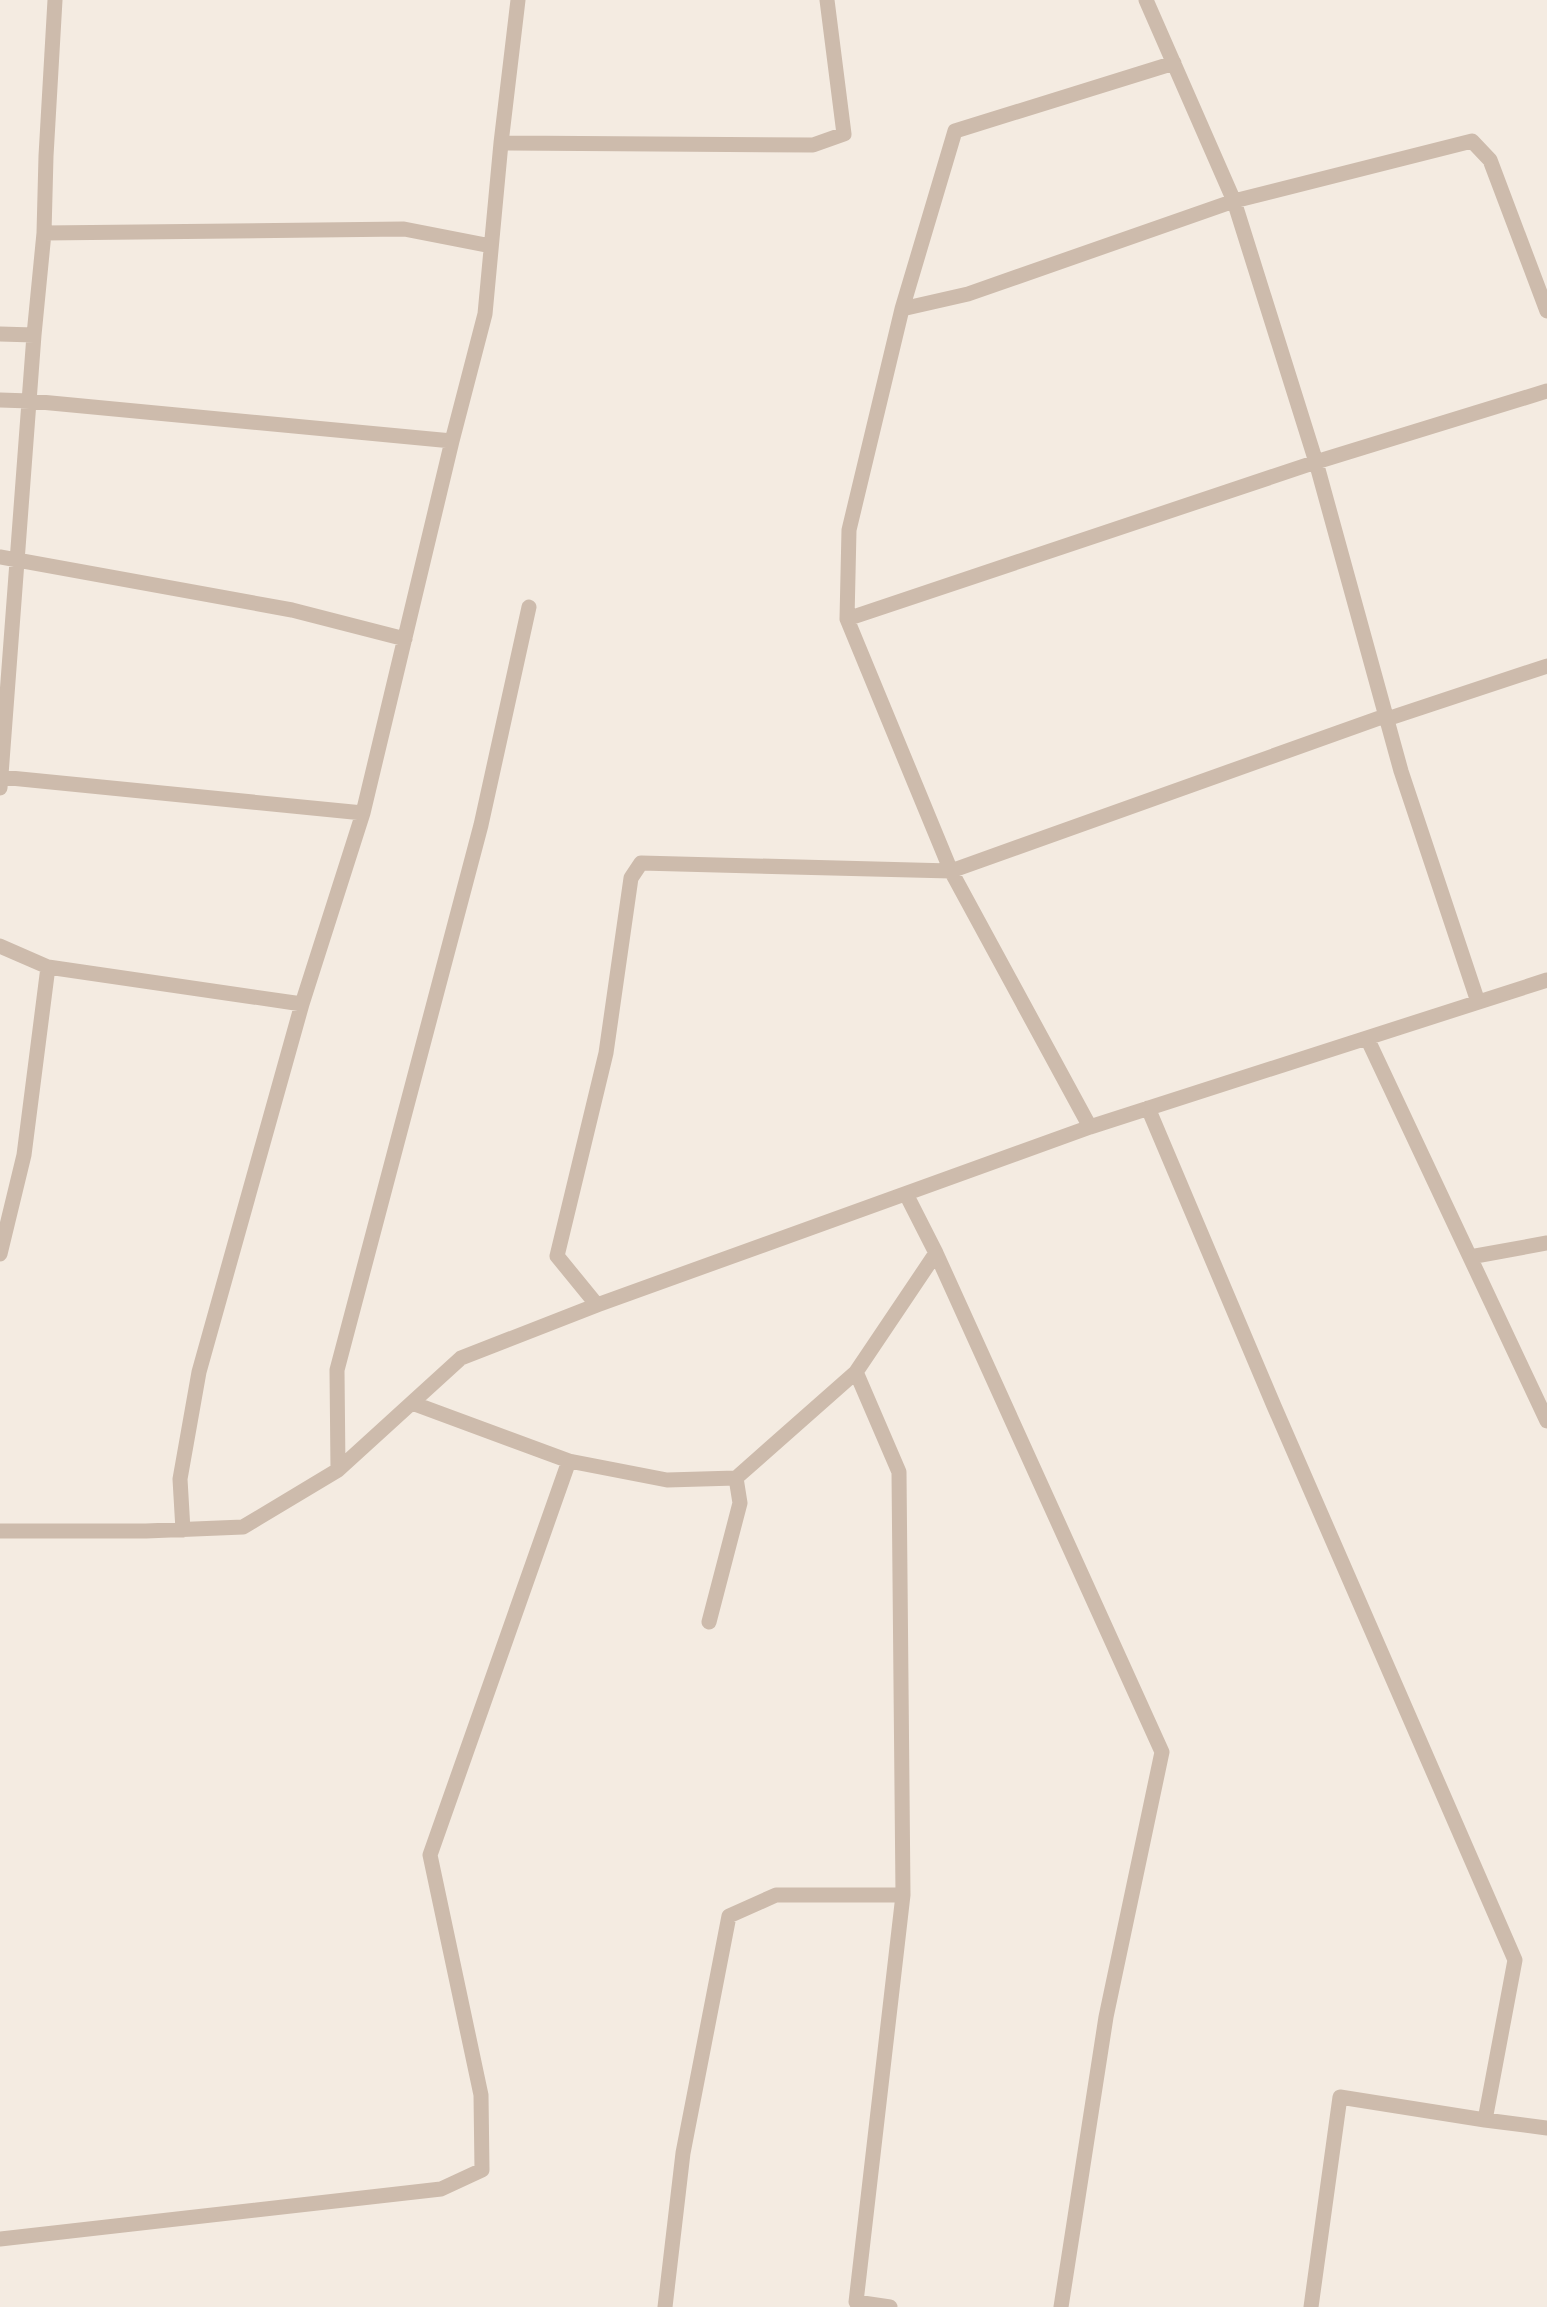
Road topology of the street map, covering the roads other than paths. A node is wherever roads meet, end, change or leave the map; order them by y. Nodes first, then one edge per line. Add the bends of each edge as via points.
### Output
1 (55, 0) edge
2 (518, 0) edge
3 (827, 0) edge
4 (1146, 0) edge
5 (1174, 63) junction
6 (501, 143) junction
7 (1234, 201) junction
8 (44, 233) junction
9 (491, 246) junction
10 (902, 309) junction
11 (1547, 311) edge
12 (0, 334) edge
13 (34, 335) junction
14 (1547, 391) edge
15 (0, 400) edge
16 (30, 400) junction
17 (452, 441) junction
18 (1316, 462) junction
19 (0, 557) edge
20 (17, 559) junction
21 (529, 607) dead end
22 (847, 619) junction
23 (405, 639) junction
24 (5, 660) edge
25 (1547, 666) edge
26 (1385, 716) junction
27 (0, 780) edge
28 (363, 813) junction
29 (951, 871) junction
30 (0, 946) edge
31 (48, 967) junction
32 (1547, 980) edge
33 (1478, 1002) junction
34 (302, 1004) junction
35 (1367, 1038) junction
36 (1148, 1108) junction
37 (1090, 1127) junction
38 (906, 1194) junction
39 (1547, 1243) edge
40 (936, 1253) junction
41 (0, 1254) edge
42 (1470, 1257) junction
43 (597, 1305) junction
44 (856, 1372) junction
45 (412, 1403) junction
46 (1547, 1422) edge
47 (569, 1461) junction
48 (338, 1470) junction
49 (736, 1478) junction
50 (183, 1530) junction
51 (0, 1531) edge
52 (709, 1622) dead end
53 (903, 1895) junction
54 (1485, 2120) junction
55 (1547, 2128) edge
56 (0, 2240) edge
57 (856, 2305) edge
58 (665, 2307) edge
59 (890, 2307) edge
60 (1061, 2307) edge
61 (1311, 2307) edge

1 - 8 street
2 - 6 street
3 - 6 street via 844,134 813,145
4 - 5 street
5 - 7 street
5 - 10 street via 956,131
6 - 9 street
7 - 10 street via 968,294
7 - 11 street via 1472,141 1490,159
7 - 18 street
8 - 9 street via 404,229
8 - 13 street
9 - 17 street via 485,314
10 - 22 street via 849,530
12 - 13 street
13 - 16 street
14 - 18 street
15 - 16 street
16 - 17 street
16 - 20 street
17 - 23 street
18 - 22 street
18 - 26 street
19 - 20 street
20 - 23 street via 292,610
20 - 24 street
21 - 48 street via 481,825 337,1370
22 - 29 street
23 - 28 street
24 - 27 street
25 - 26 street via 1387,719
26 - 29 street
26 - 33 street
27 - 28 street
28 - 34 street
29 - 37 street
29 - 43 street via 641,863 631,878 606,1053 557,1256
30 - 31 street
31 - 34 street
31 - 41 street via 24,1155
32 - 33 street
33 - 35 street
34 - 50 street via 199,1372 180,1479
35 - 36 street
35 - 42 street
36 - 37 street
36 - 54 street via 1515,1960
37 - 38 street
38 - 40 street
38 - 43 street
39 - 42 street
40 - 44 street
40 - 60 street via 1161,1752 1106,2017
42 - 46 street
43 - 45 street via 461,1358
44 - 49 street
44 - 53 street via 899,1473
45 - 47 street
45 - 48 street
47 - 49 street via 667,1480
47 - 56 street via 430,1855 481,2095 482,2170 441,2189
48 - 50 street via 243,1527
49 - 52 street via 740,1503
50 - 51 street
53 - 57 street
53 - 58 street via 776,1894 729,1916 683,2153
54 - 55 street
54 - 61 street via 1340,2097
57 - 59 street

